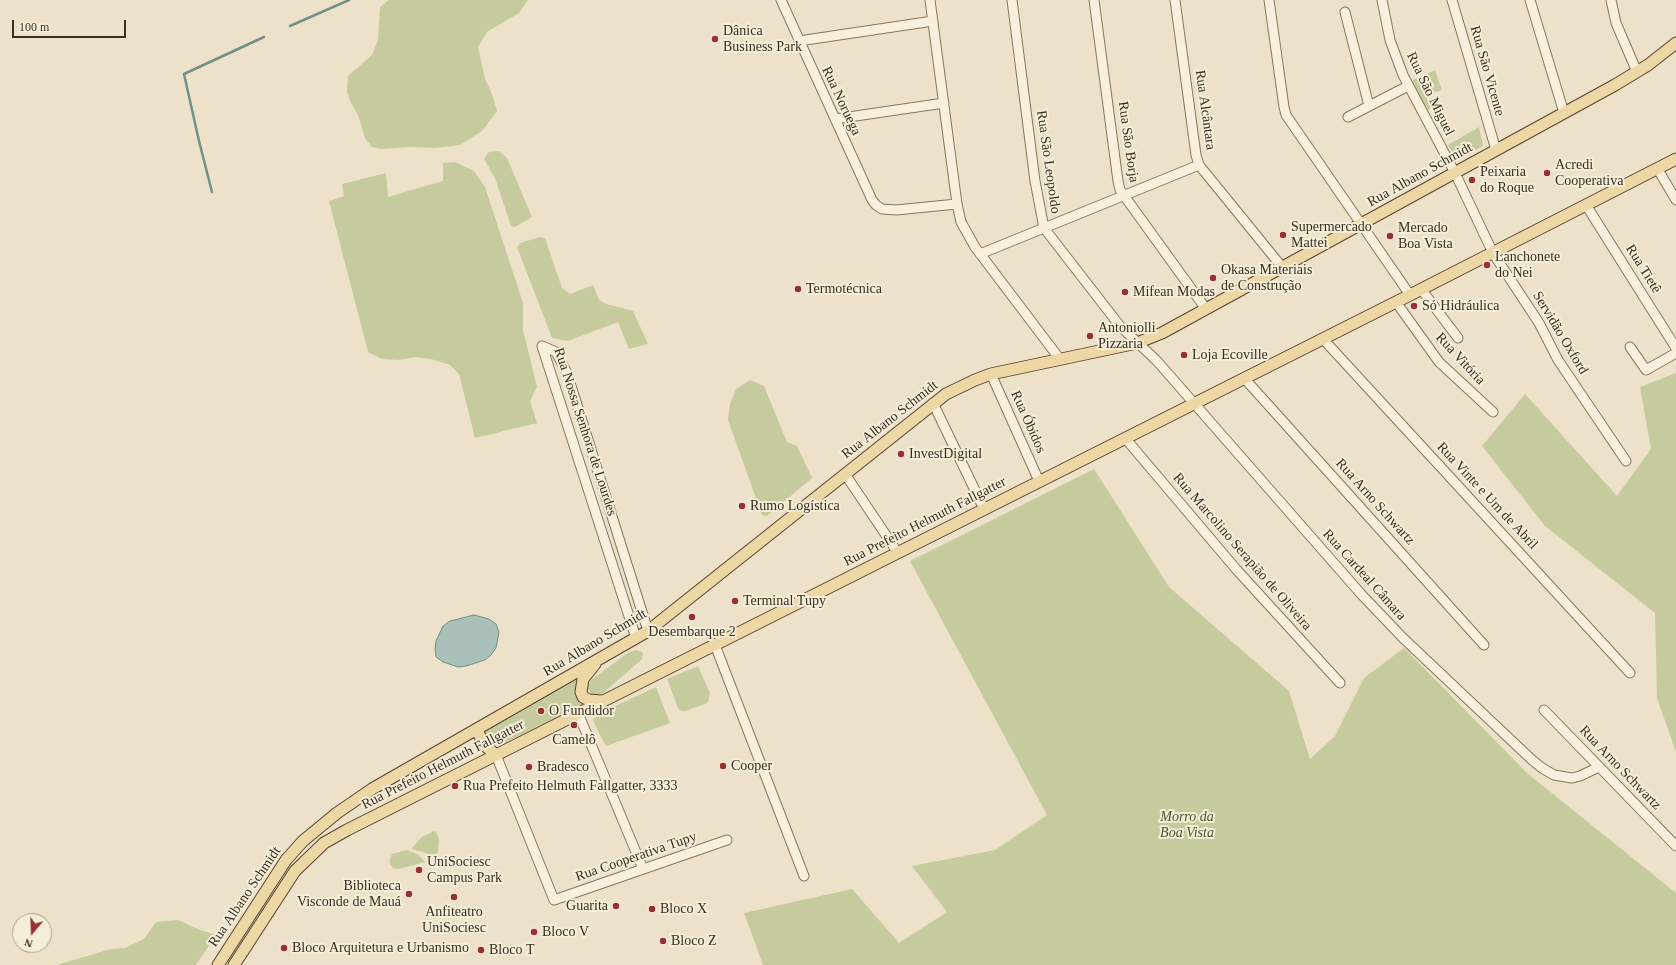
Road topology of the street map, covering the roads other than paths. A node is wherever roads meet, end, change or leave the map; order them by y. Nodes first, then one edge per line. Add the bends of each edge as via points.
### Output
1 (781, 0) edge
2 (930, 0) edge
3 (1012, 0) edge
4 (1094, 0) edge
5 (1176, 0) edge
6 (1269, 0) edge
7 (1382, 0) edge
8 (1452, 0) edge
9 (1530, 0) edge
10 (1611, 0) edge
11 (1345, 12) dead end
12 (933, 21) junction
13 (798, 41) junction
14 (1676, 43) edge
15 (1637, 72) junction
16 (1408, 86) junction
17 (944, 102) junction
18 (1369, 106) junction
19 (1564, 113) junction
20 (1348, 117) dead end
21 (835, 119) junction
22 (1496, 150) junction
23 (1676, 159) edge
24 (1199, 165) junction
25 (1657, 168) junction
26 (1455, 173) junction
27 (1123, 196) junction
28 (1676, 200) edge
29 (957, 204) junction
30 (1586, 205) junction
31 (1361, 224) junction
32 (1044, 228) junction
33 (1493, 252) junction
34 (980, 254) junction
35 (1282, 267) junction
36 (1421, 289) junction
37 (1410, 295) junction
38 (1396, 302) junction
39 (1206, 309) junction
40 (1458, 338) dead end
41 (1323, 339) junction
42 (1137, 343) junction
43 (1630, 346) dead end
44 (1676, 348) edge
45 (1676, 353) edge
46 (1059, 358) junction
47 (991, 374) junction
48 (1244, 378) junction
49 (933, 403) junction
50 (1195, 403) junction
51 (1493, 412) dead end
52 (586, 436) junction
53 (1124, 438) junction
54 (573, 441) junction
55 (1626, 461) dead end
56 (845, 474) junction
57 (1039, 481) junction
58 (984, 509) junction
59 (898, 553) junction
60 (648, 630) junction
61 (636, 638) junction
62 (715, 645) junction
63 (1484, 645) dead end
64 (604, 656) junction
65 (1630, 673) dead end
66 (1340, 683) dead end
67 (603, 701) junction
68 (1544, 710) dead end
69 (578, 713) junction
70 (477, 729) junction
71 (496, 755) junction
72 (1599, 767) junction
73 (727, 840) dead end
74 (1676, 846) edge
75 (643, 869) junction
76 (804, 876) dead end
77 (218, 965) edge
78 (234, 965) edge

1 - 13 street, Rua Noruega
2 - 12 street
3 - 32 street, Rua São Leopoldo via 1035,181
4 - 27 street, Rua São Borja via 1118,181
5 - 24 street, Rua Alcântara
6 - 31 street via 1286,116
7 - 16 street, Rua São Miguel via 1390,40
8 - 22 street, Rua São Vicente
9 - 19 street
10 - 15 street via 1616,23
11 - 18 street
12 - 13 street
12 - 17 street
13 - 21 street, Rua Noruega
14 - 15 main road, Rua Albano Schmidt
15 - 19 main road, Rua Albano Schmidt
16 - 18 street
16 - 26 street, Rua São Miguel
17 - 21 street
17 - 29 street
18 - 20 street
19 - 22 main road, Rua Albano Schmidt
21 - 29 street, Rua Noruega via 872,200 882,210
22 - 26 main road, Rua Albano Schmidt
23 - 25 main road, Rua Prefeito Helmuth Fallgatter
24 - 27 street
24 - 35 street, Rua Alcântara
25 - 28 street
25 - 30 main road, Rua Prefeito Helmuth Fallgatter
26 - 31 main road, Rua Albano Schmidt
26 - 33 street, Servidão Oxford
27 - 32 street
27 - 39 street, Rua São Borja
29 - 34 street via 964,230
30 - 33 main road, Rua Prefeito Helmuth Fallgatter
30 - 44 street, Rua Tietê
31 - 35 main road, Rua Albano Schmidt
31 - 37 street
32 - 34 street
32 - 42 street, Rua São Leopoldo via 1120,326
33 - 36 main road, Rua Prefeito Helmuth Fallgatter
33 - 55 street, Servidão Oxford via 1539,323 1558,360
34 - 46 street
35 - 39 main road, Rua Albano Schmidt
36 - 37 main road, Rua Prefeito Helmuth Fallgatter
36 - 40 street
37 - 38 main road, Rua Prefeito Helmuth Fallgatter
38 - 41 main road, Rua Prefeito Helmuth Fallgatter
38 - 51 street, Rua Vitória via 1439,362
39 - 42 main road, Rua Albano Schmidt via 1162,333
41 - 48 main road, Rua Prefeito Helmuth Fallgatter
41 - 65 street, Rua Vinte e Um de Abril
42 - 46 main road, Rua Albano Schmidt
42 - 50 street, Rua Cardeal Câmara
43 - 45 street via 1646,370
46 - 47 main road, Rua Albano Schmidt
47 - 49 main road, Rua Albano Schmidt via 960,387
47 - 57 street, Rua Óbidos
48 - 50 main road, Rua Prefeito Helmuth Fallgatter
48 - 63 street, Rua Arno Schwartz
49 - 56 main road, Rua Albano Schmidt
49 - 58 street
50 - 53 main road, Rua Prefeito Helmuth Fallgatter
50 - 72 street, Rua Cardeal Câmara via 1378,612 1531,759 1554,775 1563,777 1580,776
52 - 54 street
52 - 54 street, Rua Nossa Senhora de Lourdes via 561,359 556,352 542,346
52 - 60 street, Rua Nossa Senhora de Lourdes
53 - 57 main road, Rua Prefeito Helmuth Fallgatter
53 - 66 street, Rua Marcolino Serapião de Oliveira
54 - 61 street, Rua Nossa Senhora de Lourdes
56 - 59 street
56 - 60 main road, Rua Albano Schmidt
57 - 58 main road, Rua Prefeito Helmuth Fallgatter
58 - 59 main road, Rua Prefeito Helmuth Fallgatter
59 - 62 main road, Rua Prefeito Helmuth Fallgatter
60 - 61 main road, Rua Albano Schmidt
61 - 64 main road, Rua Albano Schmidt
62 - 67 main road, Rua Prefeito Helmuth Fallgatter
62 - 76 street
64 - 67 main road via 589,670 581,688 583,696 589,700
64 - 70 main road, Rua Albano Schmidt
67 - 69 main road, Rua Prefeito Helmuth Fallgatter
68 - 72 street, Rua Arno Schwartz
69 - 71 main road, Rua Prefeito Helmuth Fallgatter
69 - 75 street
70 - 71 main road via 484,744
70 - 77 main road, Rua Albano Schmidt via 360,797 316,830 286,860
71 - 75 street, Rua Cooperativa Tupy via 554,900
71 - 78 main road, Rua Prefeito Helmuth Fallgatter via 324,844 303,862 290,878
72 - 74 street, Rua Arno Schwartz
73 - 75 street, Rua Cooperativa Tupy

